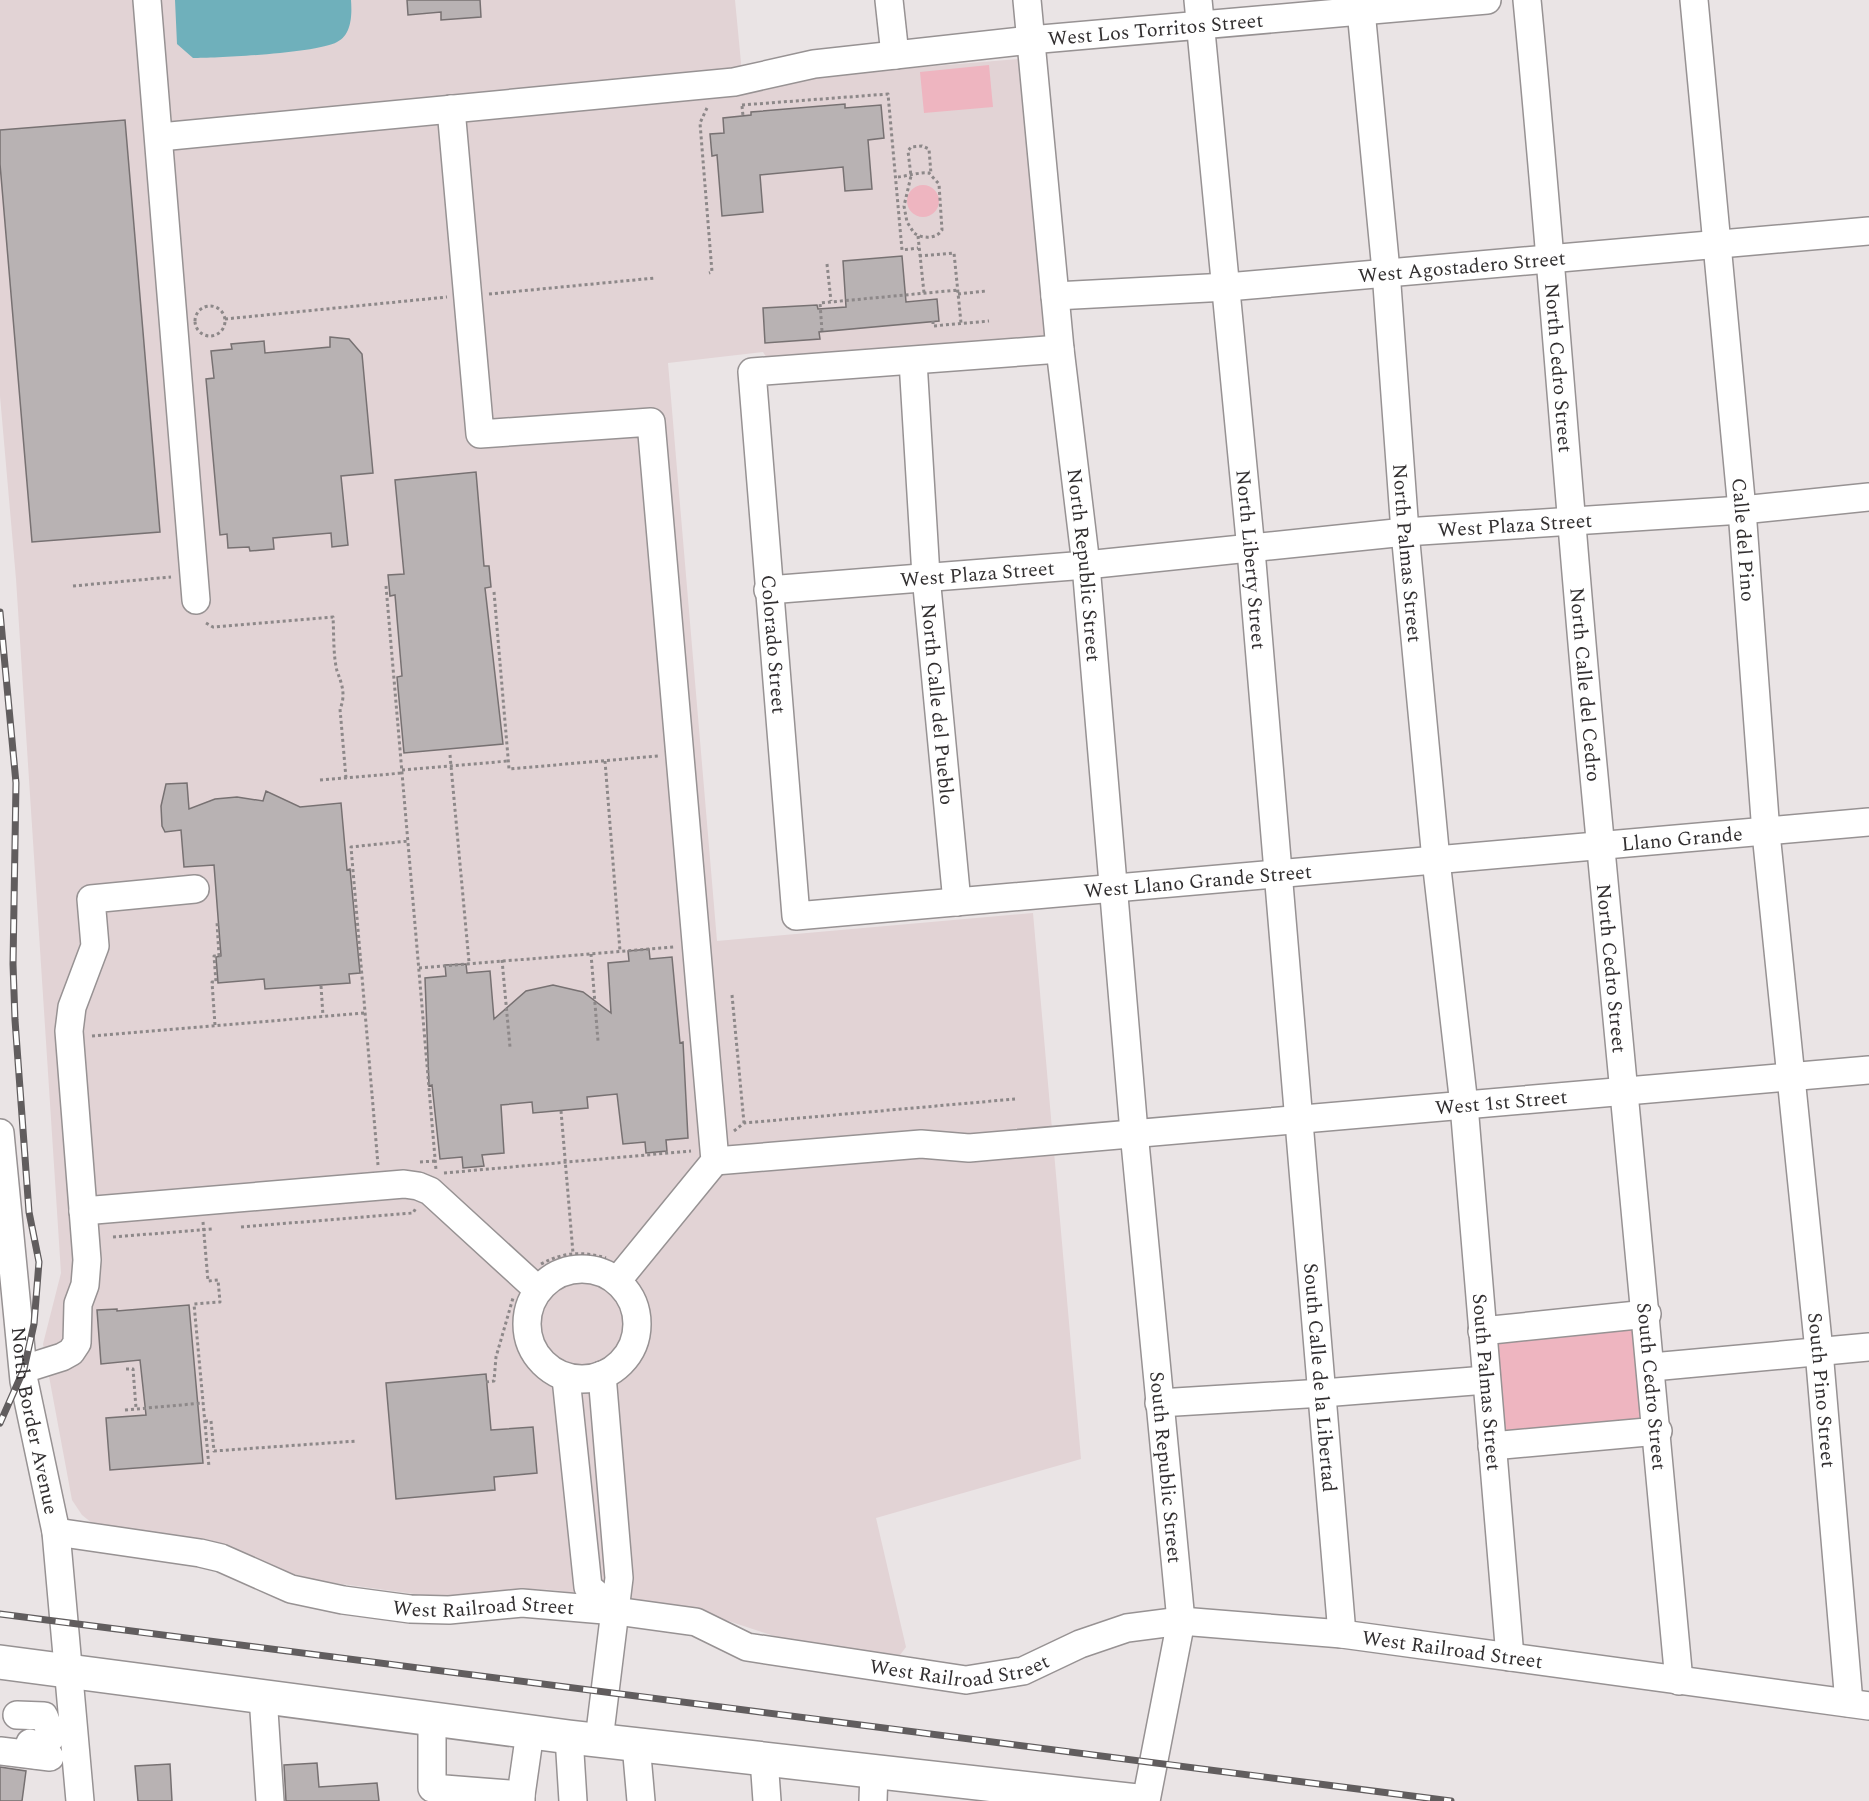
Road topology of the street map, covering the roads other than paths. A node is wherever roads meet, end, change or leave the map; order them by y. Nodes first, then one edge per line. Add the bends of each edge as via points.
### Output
1 (147, 0) edge
2 (889, 0) edge
3 (1027, 0) edge
4 (1486, 0) edge
5 (1527, 0) edge
6 (1694, 0) edge
7 (1361, 5) edge
8 (1200, 13) edge
9 (1030, 40) junction
10 (895, 55) junction
11 (451, 109) junction
12 (160, 137) junction
13 (1869, 231) edge
14 (1715, 244) junction
15 (1552, 258) junction
16 (1386, 271) junction
17 (1227, 287) junction
18 (1055, 296) junction
19 (1060, 349) junction
20 (913, 361) junction
21 (1869, 497) edge
22 (1742, 510) junction
23 (1570, 521) junction
24 (1405, 532) junction
25 (1251, 550) junction
26 (1086, 565) junction
27 (926, 576) junction
28 (768, 590) junction
29 (201, 611) road end
30 (1869, 822) edge
31 (1766, 832) junction
32 (1600, 847) junction
33 (1436, 860) junction
34 (1277, 874) junction
35 (195, 889) dead end
36 (1112, 889) junction
37 (957, 902) junction
38 (796, 916) joint
39 (1869, 1070) edge
40 (1792, 1078) junction
41 (1626, 1090) junction
42 (1464, 1105) junction
43 (1299, 1120) junction
44 (1134, 1132) junction
45 (0, 1133) edge
46 (715, 1161) junction
47 (2, 1175) edge
48 (83, 1211) junction
49 (613, 1270) junction
50 (529, 1284) junction
51 (8, 1291) edge
52 (1647, 1314) junction
53 (1482, 1331) junction
54 (1869, 1347) edge
55 (1819, 1351) junction
56 (1652, 1367) junction
57 (24, 1369) junction
58 (602, 1375) junction
59 (566, 1378) junction
60 (1486, 1380) junction
61 (1323, 1394) junction
62 (1159, 1402) junction
63 (1658, 1431) junction
64 (1492, 1446) junction
65 (56, 1532) junction
66 (616, 1611) junction
67 (1181, 1621) junction
68 (1342, 1634) junction
69 (1510, 1657) junction
70 (0, 1662) edge
71 (68, 1671) junction
72 (1679, 1681) junction
73 (263, 1696) junction
74 (1859, 1705) edge
75 (432, 1719) junction
76 (21, 1730) edge
77 (530, 1732) junction
78 (584, 1738) junction
79 (636, 1744) junction
80 (0, 1751) edge
81 (764, 1759) junction
82 (76, 1760) junction
83 (873, 1786) edge
84 (1060, 1797) edge
85 (521, 1798) edge
86 (80, 1801) edge
87 (270, 1801) edge
88 (573, 1801) edge
89 (640, 1801) edge
90 (767, 1801) edge
91 (1137, 1801) edge
92 (1146, 1801) edge

1 - 12 street
2 - 10 street
3 - 9 street, North Republic Street
4 - 7 street, West Los Torritos Street
5 - 15 street, North Cedro Street
6 - 14 street, Calle del Pino
7 - 8 street, West Los Torritos Street
7 - 16 street, North Palmas Street
8 - 9 street, West Los Torritos Street
8 - 17 street, North Liberty Street
9 - 10 street, West Los Torritos Street
9 - 18 street, North Republic Street
10 - 11 street, West Los Torritos Street via 814,64 739,95
11 - 12 street, West Los Torritos Street
11 - 46 street via 480,434 651,422
12 - 29 street
13 - 14 street, West Agostadero Street
14 - 15 street, West Agostadero Street
14 - 22 street, Calle del Pino
15 - 16 street, West Agostadero Street
15 - 23 street, North Cedro Street
16 - 17 street, West Agostadero Street
16 - 24 street, North Palmas Street
17 - 18 street, West Agostadero Street
17 - 25 street, North Liberty Street
18 - 19 street, North Republic Street
19 - 20 street
19 - 26 street, North Republic Street
20 - 27 street, North Calle del Pueblo
20 - 28 street, Colorado Street via 752,372
21 - 22 street, West Plaza Street
22 - 23 street, West Plaza Street
22 - 31 street, Calle del Pino
23 - 24 street, West Plaza Street
23 - 32 street, North Calle del Cedro
24 - 25 street, West Plaza Street
24 - 33 street, North Palmas Street
25 - 26 street, West Plaza Street
25 - 34 street, North Liberty Street
26 - 27 street, West Plaza Street
26 - 36 street, North Republic Street
27 - 28 street, West Plaza Street
27 - 37 street, North Calle del Pueblo
28 - 38 street, Colorado Street
30 - 31 street
31 - 32 street, Llano Grande
31 - 40 street, Calle del Pino
32 - 33 street, West Llano Grande Street
32 - 41 street, North Cedro Street
33 - 34 street, West Llano Grande Street
33 - 42 street, North Palmas Street
34 - 36 street, West Llano Grande Street
34 - 43 street, North Liberty Street
35 - 48 street via 92,899 95,946 72,1007 69,1031
36 - 37 street, West Llano Grande Street
36 - 44 street, North Republic Street
37 - 38 street, West Llano Grande Street
39 - 40 street, West 1st Street
40 - 41 street, West 1st Street
40 - 55 street, South Pino Street
41 - 42 street, West 1st Street
41 - 52 street, South Cedro Street
42 - 43 street, West 1st Street
42 - 53 street, South Palmas Street
43 - 44 street, West 1st Street
43 - 61 street, South Calle de la Libertad
44 - 46 street, West 1st Street via 969,1148 921,1144
44 - 62 street, South Republic Street
45 - 47 street, North Border Avenue
46 - 49 street
47 - 51 street, North Border Avenue
48 - 50 street via 404,1184 418,1186 430,1191
48 - 57 street via 87,1260 85,1285 78,1304 77,1343 62,1357
49 - 50 street via 570,1270
49 - 58 street via 631,1299 636,1335 630,1353
50 - 59 street via 529,1342 538,1359
51 - 57 street, North Border Avenue
52 - 53 street
52 - 56 street, South Cedro Street
53 - 60 street, South Palmas Street
54 - 55 street
55 - 56 street
55 - 74 street, South Pino Street
56 - 63 street, South Cedro Street
57 - 65 street, North Border Avenue
58 - 59 street via 585,1380
58 - 66 street via 619,1578
59 - 66 street via 588,1587
60 - 61 street
60 - 64 street, South Palmas Street
61 - 62 street
61 - 68 street, South Calle de la Libertad
62 - 67 street, South Republic Street
63 - 64 street
63 - 72 street, South Cedro Street
64 - 69 street, South Palmas Street
65 - 66 street, West Railroad Street via 200,1553 221,1558 291,1589 344,1600 410,1609 540,1603
65 - 71 street, North Border Avenue
66 - 67 street, West Railroad Street via 696,1622 747,1647 966,1680 1023,1671 1080,1644 1127,1628
66 - 78 street
67 - 68 street, West Railroad Street
67 - 92 street, South Republic Street
68 - 69 street, West Railroad Street
69 - 72 street, West Railroad Street
70 - 71 main road
71 - 73 main road
71 - 82 street, North Border Avenue
72 - 74 street, West Railroad Street
73 - 75 main road
73 - 87 street
75 - 77 main road
75 - 85 street via 432,1788
76 - 80 street
76 - 82 street
77 - 78 main road
77 - 85 street
78 - 79 main road
78 - 88 street
79 - 81 main road
79 - 89 street
81 - 83 main road
81 - 90 street
82 - 86 street, North Border Avenue
83 - 84 main road
84 - 91 main road

